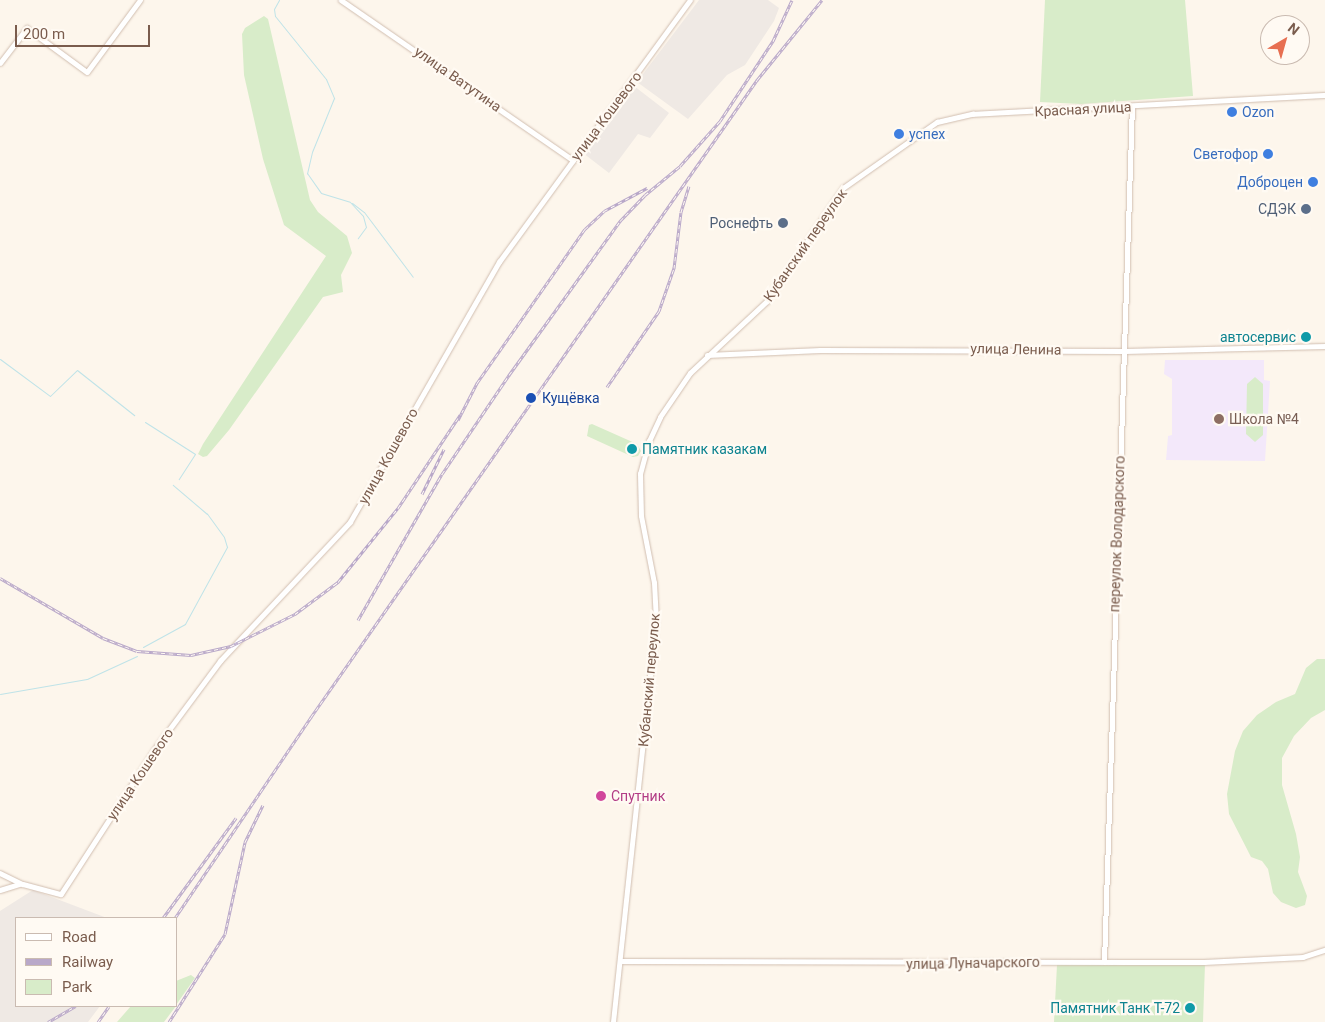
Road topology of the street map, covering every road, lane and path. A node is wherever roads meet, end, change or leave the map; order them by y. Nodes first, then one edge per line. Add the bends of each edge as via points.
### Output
1 (140, 0) edge
2 (341, 0) edge
3 (690, 0) edge
4 (0, 63) edge
5 (1325, 95) edge
6 (1132, 106) junction
7 (573, 160) junction
8 (858, 176) joint
9 (1325, 346) edge
10 (1125, 350) junction
11 (706, 355) junction
12 (0, 873) edge
13 (23, 884) junction
14 (0, 890) edge
15 (1325, 950) edge
16 (620, 961) junction
17 (1104, 962) junction
18 (613, 1022) edge

1 - 4 street via 87,72 27,28
2 - 7 street, улица Ватутина
3 - 7 street, улица Кошевого
5 - 6 street, Красная улица
6 - 8 street, Красная улица via 951,117 936,122 874,168
6 - 10 street, переулок Володарского
7 - 13 street, улица Кошевого via 478,295 350,522 220,661 154,750 61,894
8 - 11 street, Кубанский переулок via 834,198 767,301
9 - 10 street, улица Ленина
10 - 11 street, улица Ленина via 728,351
10 - 17 street, переулок Володарского
11 - 16 street, Кубанский переулок via 660,417 640,474 641,516 654,583 656,621
12 - 13 street
13 - 14 street
15 - 17 street, улица Луначарского via 1303,957
16 - 17 street, улица Луначарского
16 - 18 street, Кубанский переулок

